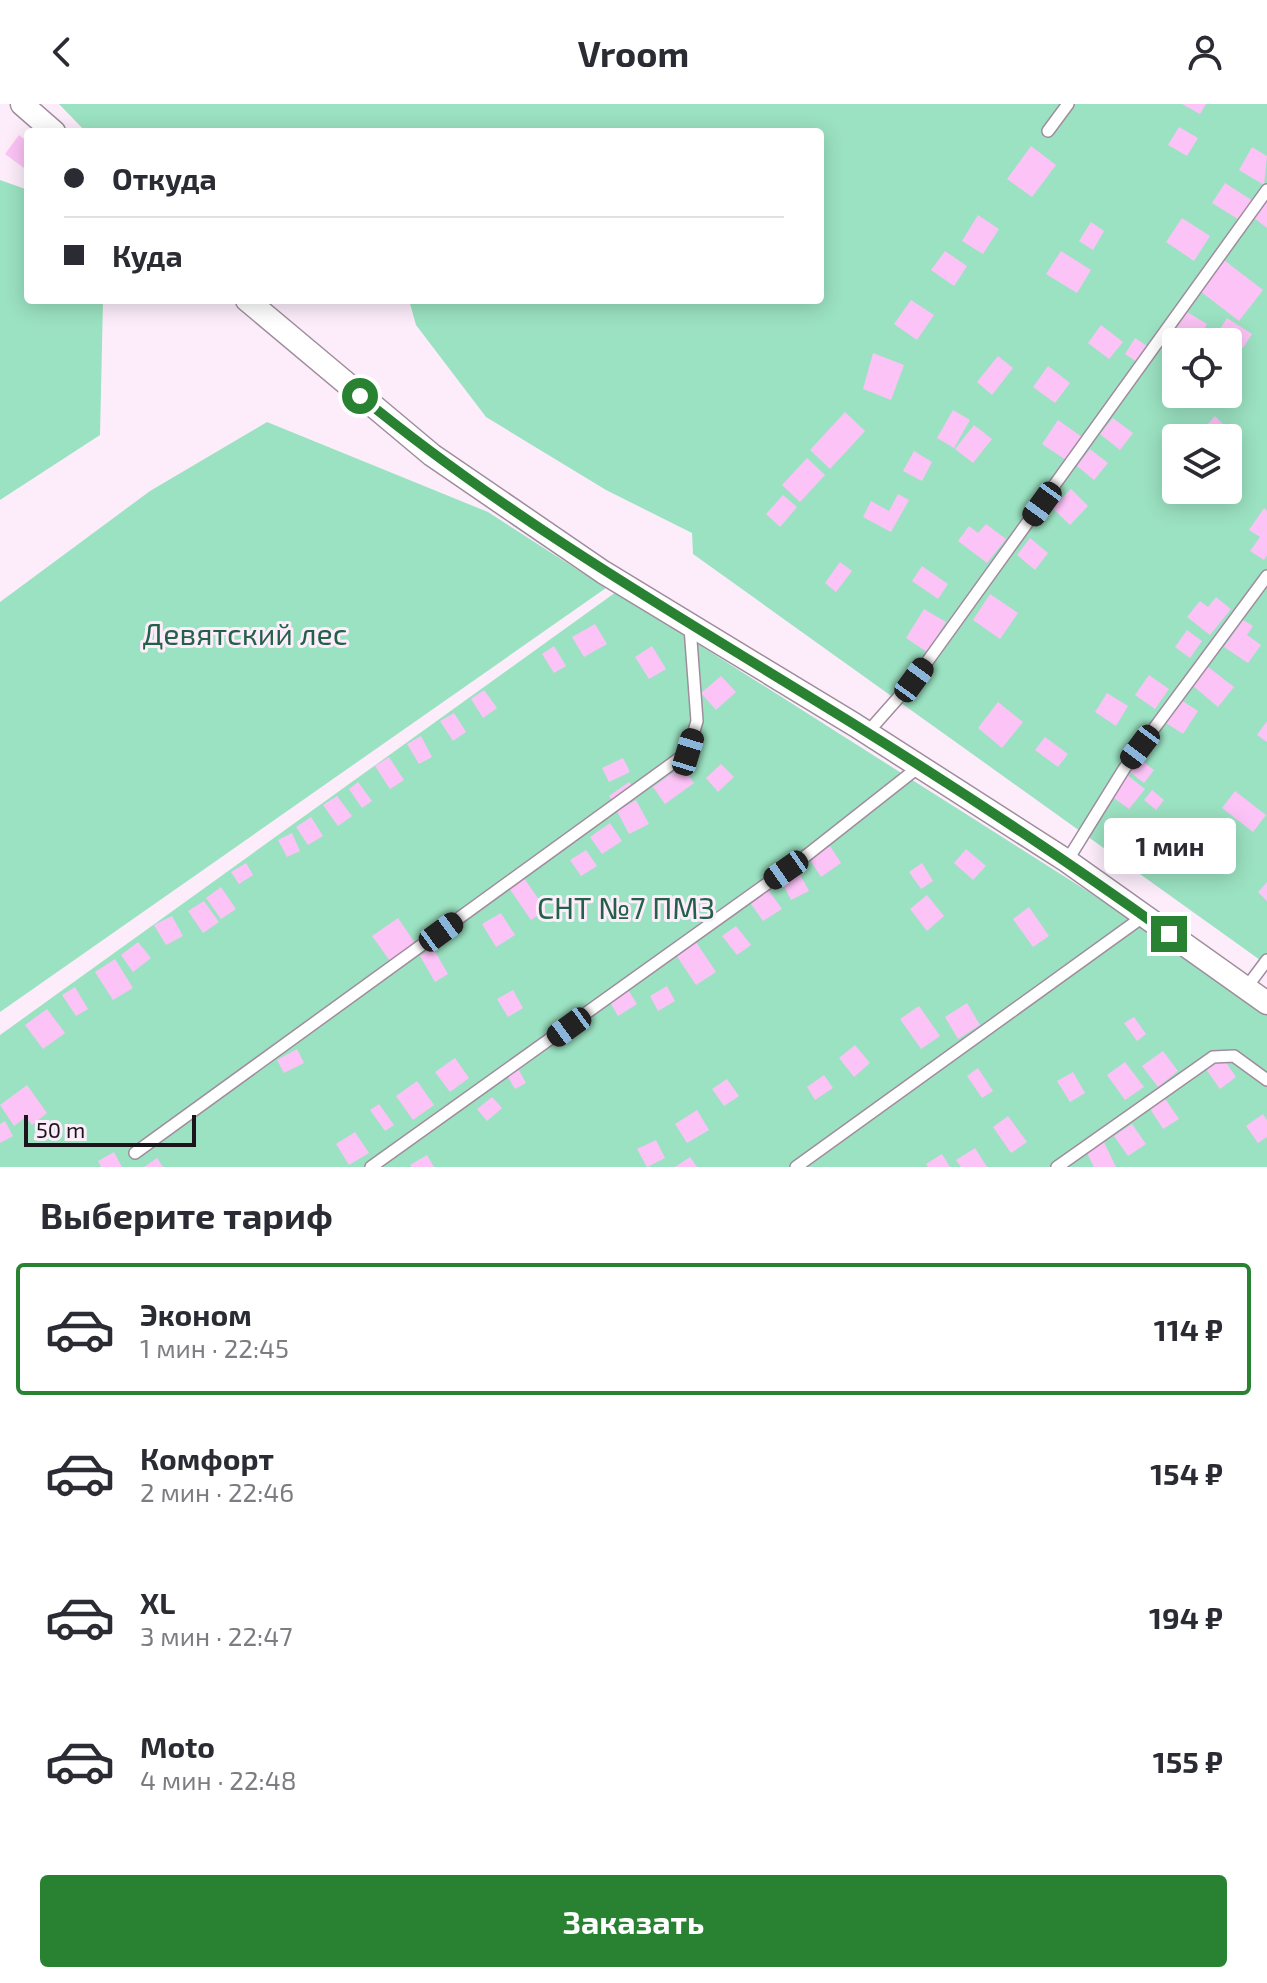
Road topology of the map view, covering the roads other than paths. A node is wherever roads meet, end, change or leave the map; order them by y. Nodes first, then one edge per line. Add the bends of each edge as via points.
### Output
1 (22, 104) edge
2 (1068, 104) edge
3 (49, 128) edge
4 (1048, 131) dead end
5 (1267, 190) edge
6 (252, 304) edge
7 (1267, 576) edge
8 (688, 623) junction
9 (867, 733) junction
10 (920, 766) junction
11 (1067, 861) junction
12 (1137, 921) dead end
13 (1267, 960) edge
14 (1246, 988) junction
15 (1267, 1003) edge
16 (1267, 1080) edge
17 (135, 1153) dead end
18 (371, 1167) edge
19 (796, 1167) edge
20 (1057, 1167) edge

1 - 3 street
2 - 4 lane
5 - 9 lane via 914,680
6 - 8 street via 432,455
7 - 11 lane via 1124,769
8 - 9 street
8 - 17 lane via 697,688 697,721 688,752
9 - 10 street
10 - 11 street
10 - 18 lane via 807,855
11 - 14 street
12 - 19 lane
13 - 14 lane
14 - 15 street
16 - 20 lane via 1234,1056 1213,1057

